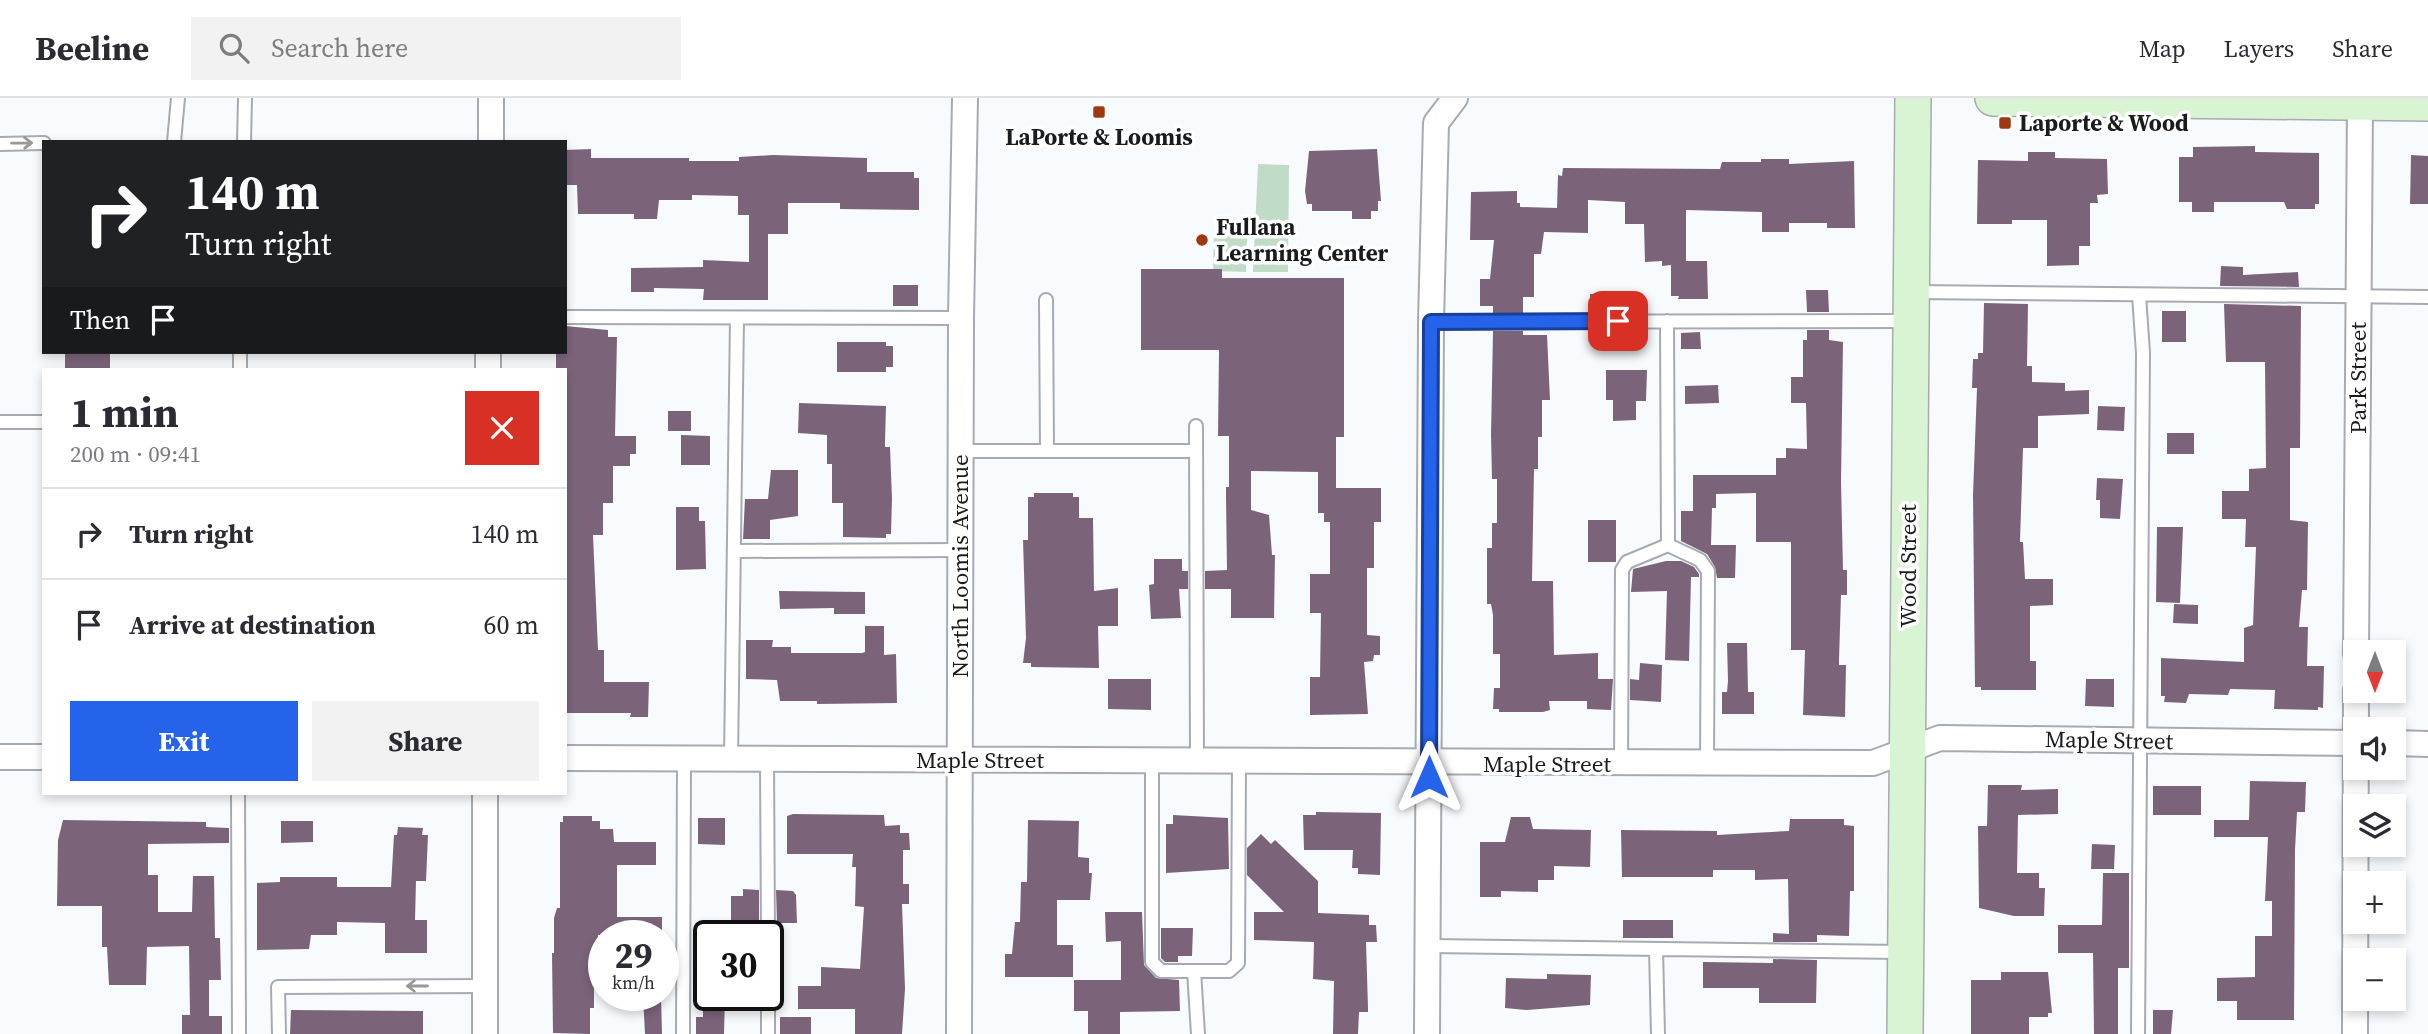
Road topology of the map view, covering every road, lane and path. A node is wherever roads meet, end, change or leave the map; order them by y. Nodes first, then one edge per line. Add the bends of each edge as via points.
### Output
1 (178, 98) edge
2 (245, 98) edge
3 (491, 98) edge
4 (965, 98) edge
5 (1455, 98) edge
6 (1913, 98) edge
7 (1993, 98) edge
8 (2001, 98) edge
9 (2360, 103) junction
10 (2428, 103) edge
11 (174, 140) edge
12 (244, 140) edge
13 (491, 140) edge
14 (42, 143) edge
15 (0, 144) edge
16 (2139, 295) junction
17 (2359, 297) junction
18 (2428, 297) edge
19 (1046, 300) dead end
20 (1909, 307) junction
21 (567, 317) edge
22 (961, 317) junction
23 (737, 318) junction
24 (1667, 321) junction
25 (1431, 322) junction
26 (0, 422) edge
27 (42, 422) edge
28 (1196, 426) dead end
29 (961, 451) junction
30 (1047, 451) junction
31 (1196, 452) junction
32 (1668, 545) junction
33 (961, 550) junction
34 (734, 551) junction
35 (2356, 640) edge
36 (2138, 741) junction
37 (2343, 743) edge
38 (2406, 743) edge
39 (2428, 744) edge
40 (1907, 750) junction
41 (0, 757) edge
42 (42, 757) edge
43 (567, 758) edge
44 (684, 759) junction
45 (731, 759) junction
46 (767, 760) junction
47 (959, 760) junction
48 (1152, 761) junction
49 (1197, 761) junction
50 (1239, 762) junction
51 (1429, 763) junction
52 (1707, 763) junction
53 (1621, 764) junction
54 (2355, 780) edge
55 (238, 795) edge
56 (485, 795) edge
57 (768, 920) edge
58 (1429, 946) junction
59 (1656, 949) junction
60 (1905, 952) junction
61 (1194, 971) junction
62 (485, 986) junction
63 (768, 1011) edge
64 (239, 1034) edge
65 (278, 1034) edge
66 (485, 1034) edge
67 (683, 1034) edge
68 (768, 1034) edge
69 (959, 1034) edge
70 (1198, 1034) edge
71 (1427, 1034) edge
72 (1658, 1034) edge
73 (1905, 1034) edge
74 (2138, 1034) edge
75 (2355, 1034) edge

1 - 11 lane
2 - 12 lane
3 - 13 street
4 - 22 street, North Loomis Avenue
5 - 25 street via 1436,122
6 - 20 street, Wood Street
7 - 8 street
8 - 9 street
9 - 10 street
9 - 17 street, Park Street
15 -> 14 lane
16 - 17 lane
16 - 20 lane
16 - 36 lane via 2143,353
17 - 18 lane
17 - 35 street, Park Street
19 - 30 lane
20 - 24 lane
20 - 40 street, Wood Street
21 - 23 lane
22 - 23 lane
22 - 29 street, North Loomis Avenue
23 - 34 lane
24 - 25 lane
24 - 32 lane
25 - 51 street
26 - 27 lane
28 - 31 lane
29 - 30 lane
29 - 33 street, North Loomis Avenue
30 - 31 lane
31 - 49 lane
32 - 52 lane via 1700,560 1708,570
32 - 53 lane via 1627,562 1622,570
33 - 34 lane
33 - 47 street, North Loomis Avenue
34 - 45 lane
36 - 37 street, Maple Street
36 - 40 street, Maple Street via 1940,738
36 - 74 lane
38 - 39 street
40 - 52 street, Maple Street via 1873,763
40 - 60 street, Wood Street
41 - 42 street
43 - 44 street, Maple Street
44 - 45 street, Maple Street
44 - 67 lane
45 - 46 street, Maple Street
46 - 47 street, Maple Street
46 - 57 lane
47 - 48 street, Maple Street
47 - 69 street, North Loomis Avenue
48 - 49 street, Maple Street
48 - 61 lane via 1152,962 1161,971
49 - 50 street, Maple Street
50 - 51 street, Maple Street
50 - 61 lane via 1238,963 1229,971
51 - 53 street, Maple Street
51 - 58 street
52 - 53 street, Maple Street
54 - 75 street
55 - 64 lane
56 - 62 street
58 - 59 lane
58 - 71 street
59 - 60 lane
59 - 72 lane
60 - 73 street, Wood Street
61 - 70 lane
62 -> 65 lane via 278,987
62 - 66 street
63 - 68 lane

